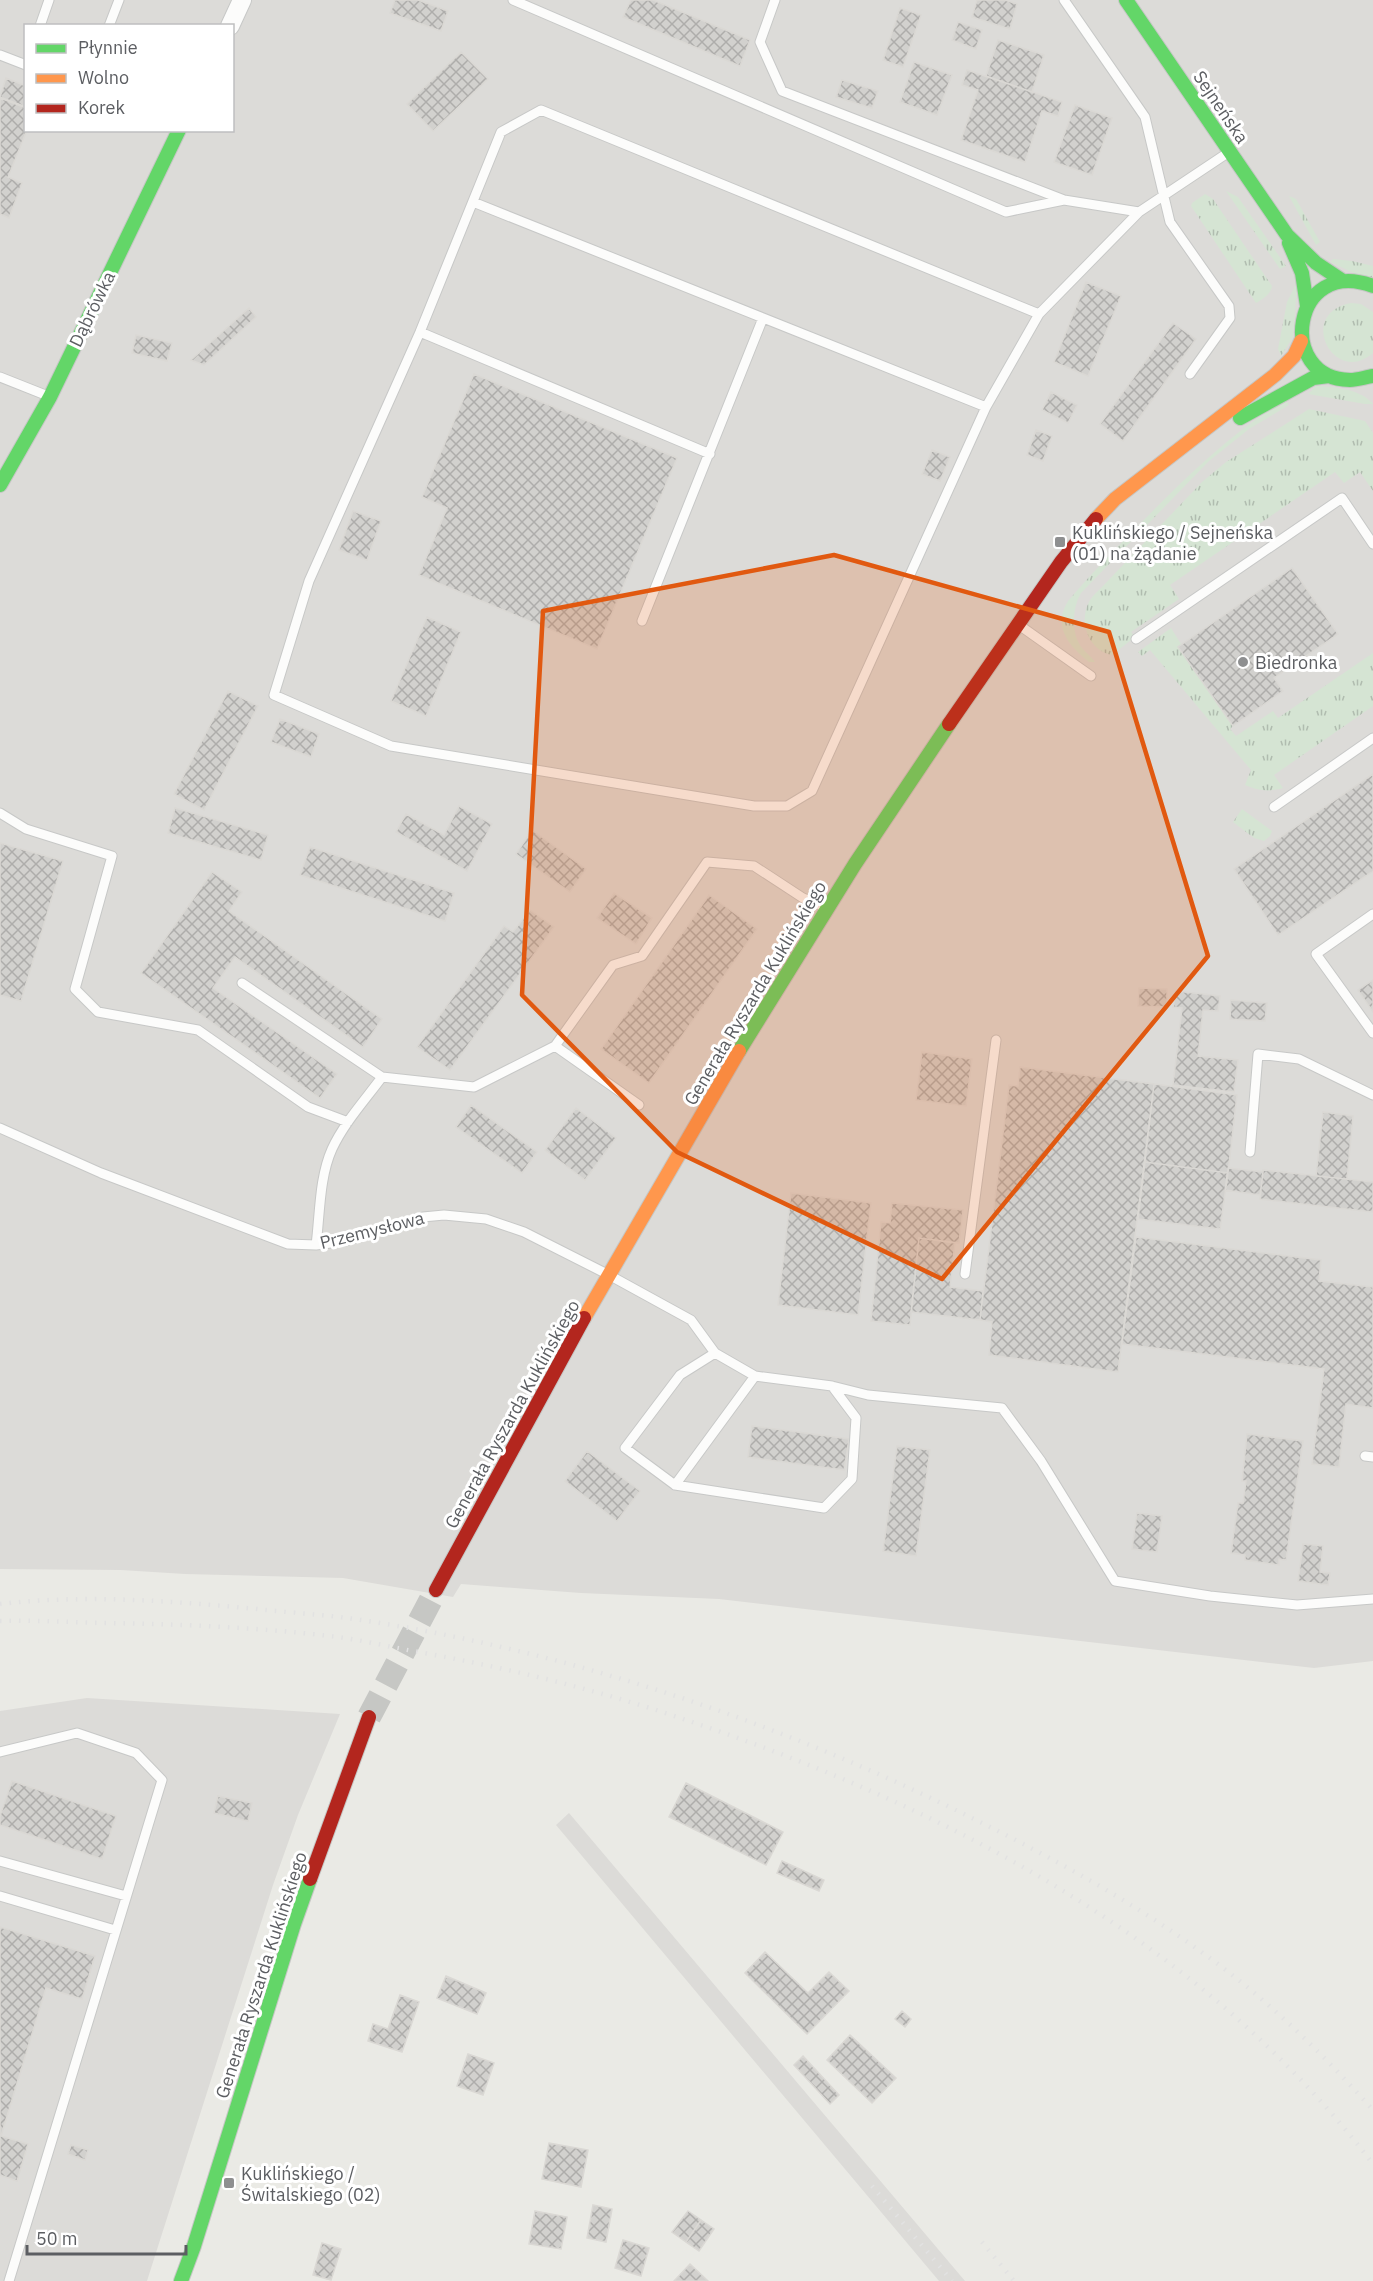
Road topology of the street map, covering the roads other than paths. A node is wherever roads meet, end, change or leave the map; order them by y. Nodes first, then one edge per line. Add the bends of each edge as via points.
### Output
1 (49, 0) edge
2 (119, 0) edge
3 (242, 0) edge
4 (513, 0) edge
5 (775, 0) edge
6 (1064, 0) edge
7 (1126, 0) edge
8 (41, 24) edge
9 (110, 24) edge
10 (231, 24) edge
11 (0, 55) edge
12 (24, 64) edge
13 (178, 132) edge
14 (1229, 152) junction
15 (1163, 198) junction
16 (1064, 200) junction
17 (472, 202) junction
18 (1139, 212) junction
19 (1287, 235) junction
20 (1343, 281) junction
21 (1373, 286) edge
22 (1307, 306) junction
23 (1039, 314) junction
24 (763, 318) junction
25 (420, 332) junction
26 (1301, 341) junction
27 (1190, 374) dead end
28 (1329, 376) junction
29 (0, 377) edge
30 (1369, 382) edge
31 (50, 397) junction
32 (986, 407) junction
33 (711, 453) junction
34 (1168, 460) junction
35 (0, 485) edge
36 (1373, 544) edge
37 (642, 621) dead end
38 (1018, 624) junction
39 (1136, 639) dead end
40 (1091, 676) dead end
41 (1373, 738) edge
42 (1274, 807) dead end
43 (0, 813) edge
44 (827, 908) junction
45 (1373, 914) edge
46 (242, 982) dead end
47 (1373, 1034) edge
48 (996, 1040) dead end
49 (555, 1046) junction
50 (382, 1077) junction
51 (1373, 1095) edge
52 (639, 1105) dead end
53 (348, 1122) junction
54 (0, 1128) edge
55 (1250, 1152) dead end
56 (316, 1245) junction
57 (965, 1274) dead end
58 (609, 1275) junction
59 (715, 1353) junction
60 (754, 1376) junction
61 (832, 1386) junction
62 (675, 1485) junction
63 (436, 1590) tunnel mouth
64 (1373, 1599) edge
65 (369, 1717) tunnel mouth
66 (0, 1752) edge
67 (0, 1861) edge
68 (0, 1896) edge
69 (126, 1896) junction
70 (115, 1930) junction
71 (194, 2246) junction
72 (9, 2281) edge
73 (181, 2281) edge
74 (190, 2281) edge

1 - 8 lane
2 - 9 lane
3 - 10 street
4 - 16 lane via 1006,212
5 - 16 lane via 760,42 782,91
6 - 15 lane via 1145,117
7 - 14 main road, Sejneńska
11 - 12 lane
13 - 31 main road, Dąbrówka
14 - 15 lane
14 - 19 main road, Sejneńska
15 - 18 lane
15 - 27 lane via 1170,222 1229,306 1230,318
16 - 18 lane
17 - 23 lane via 501,132 541,110
17 - 24 lane
17 - 25 lane
18 - 23 lane
19 - 20 main road, Sejneńska via 1316,263
19 - 22 main road, Sejneńska via 1302,273
20 - 21 main road
20 - 22 main road via 1323,289
22 - 26 main road, Sejneńska via 1302,317
23 - 32 lane
24 - 32 lane
24 - 33 lane
25 - 32 lane via 309,581 274,695 391,746 754,806 787,806 812,791
25 - 33 lane
26 - 28 main road via 1310,360
26 - 34 main road, Generała Ryszarda Kuklińskiego via 1294,356 1275,375
28 - 30 main road
28 - 34 main road, Generała Ryszarda Kuklińskiego via 1313,378 1287,391
29 - 31 lane
31 - 35 main road, Dąbrówka
33 - 37 lane
34 - 38 main road, Generała Ryszarda Kuklińskiego via 1116,499 1087,529
36 - 39 lane via 1342,498
38 - 40 lane
38 - 44 main road, Generała Ryszarda Kuklińskiego
41 - 42 lane
43 - 53 lane via 26,829 112,856 75,989 98,1012 198,1030 309,1107
44 - 49 lane via 803,898 754,866 707,862 642,956 613,965
44 - 58 main road, Generała Ryszarda Kuklińskiego
45 - 47 lane via 1316,954
46 - 50 lane
48 - 57 lane
49 - 50 lane via 474,1087
49 - 52 lane
50 - 53 lane
51 - 55 lane via 1299,1059 1258,1054
53 - 56 lane via 326,1166
54 - 56 lane, Przemysłowa via 101,1173 288,1244
56 - 58 lane, Przemysłowa via 345,1241 423,1217 468,1216 512,1226
58 - 59 lane, Przemysłowa via 690,1320
58 - 63 main road, Generała Ryszarda Kuklińskiego
59 - 60 lane
59 - 62 lane via 680,1375 625,1448
60 - 61 lane
60 - 62 lane
61 - 62 lane via 856,1418 852,1479 824,1508
61 - 64 lane via 868,1395 1002,1408 1041,1461 1115,1581 1298,1605
65 - 71 main road, Generała Ryszarda Kuklińskiego via 294,1924
66 - 69 lane via 77,1733 136,1753 162,1780
67 - 69 lane
68 - 70 lane
69 - 70 lane
70 - 72 lane
71 - 73 main road, Generała Ryszarda Kuklińskiego
71 - 74 main road, Generała Ryszarda Kuklińskiego

